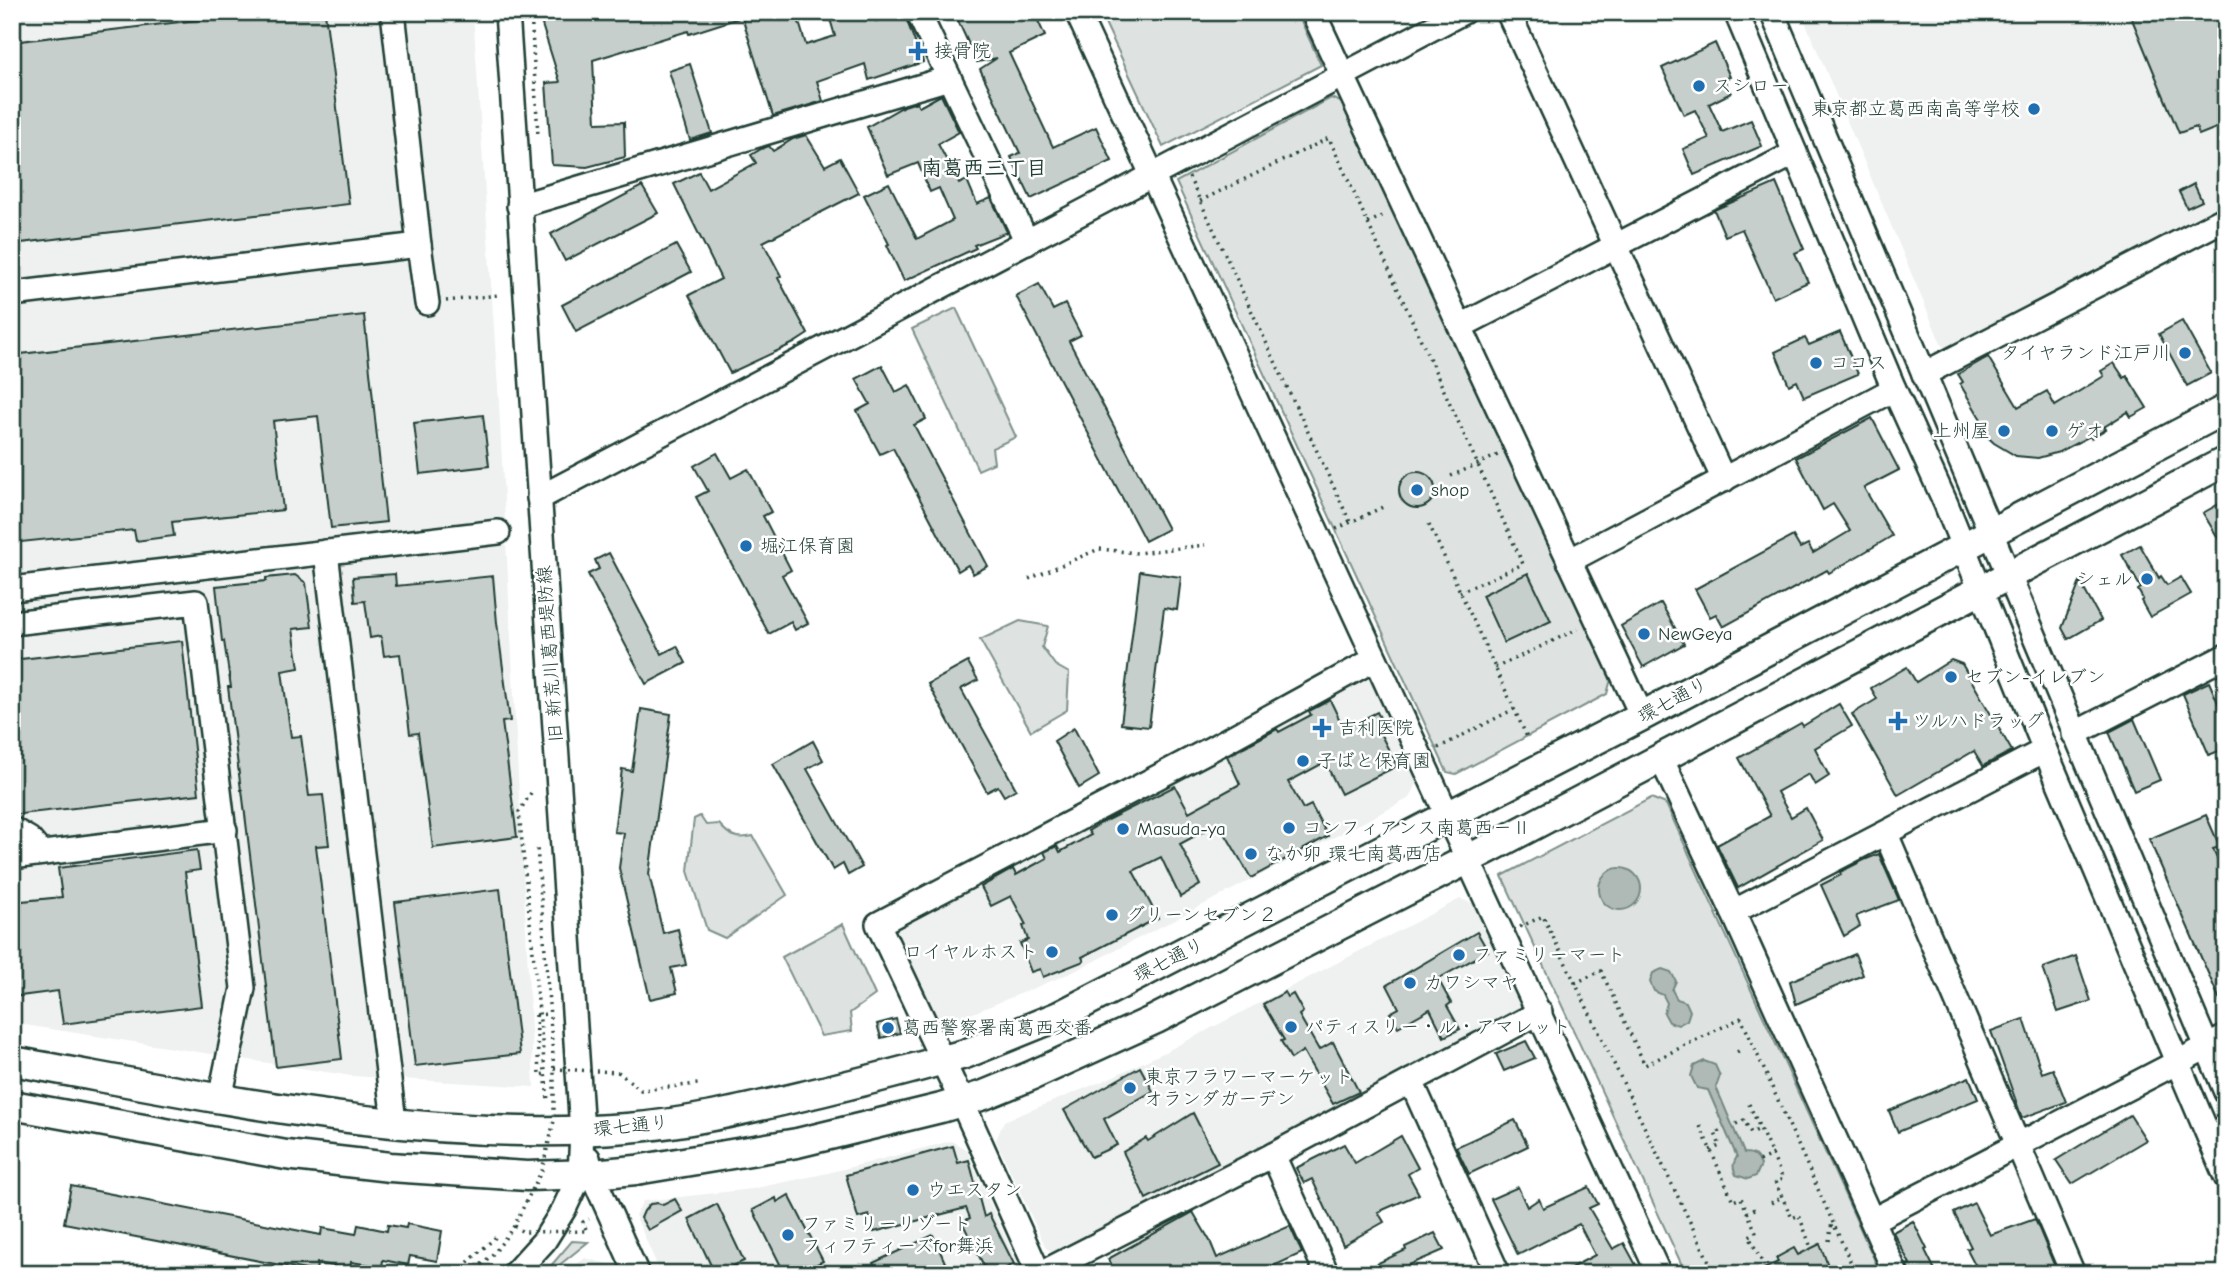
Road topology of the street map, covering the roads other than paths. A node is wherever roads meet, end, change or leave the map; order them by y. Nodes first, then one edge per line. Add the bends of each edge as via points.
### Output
1 (393, 12) edge
2 (507, 12) edge
3 (918, 12) edge
4 (1077, 12) edge
5 (1313, 12) edge
6 (1463, 12) edge
7 (1508, 12) edge
8 (1735, 12) edge
9 (1772, 12) edge
10 (1342, 76) junction
11 (949, 78) junction
12 (1795, 153) junction
13 (1152, 177) junction
14 (519, 206) junction
15 (2224, 223) edge
16 (1027, 242) junction
17 (419, 245) junction
18 (1616, 246) junction
19 (12, 294) edge
20 (426, 303) road end
21 (1461, 326) junction
22 (1924, 374) junction
23 (1894, 388) junction
24 (2226, 409) edge
25 (2226, 461) edge
26 (1724, 480) junction
27 (540, 498) junction
28 (498, 531) dead end
29 (1991, 533) junction
30 (1964, 548) junction
31 (326, 552) junction
32 (1569, 561) junction
33 (2008, 574) junction
34 (12, 589) edge
35 (1980, 589) junction
36 (12, 623) edge
37 (2226, 656) edge
38 (1375, 659) junction
39 (1642, 716) junction
40 (2074, 734) junction
41 (2045, 750) junction
42 (1661, 758) junction
43 (1450, 816) junction
44 (12, 829) edge
45 (225, 831) junction
46 (1886, 834) junction
47 (41, 853) junction
48 (12, 857) edge
49 (1469, 859) junction
50 (1733, 912) junction
51 (1540, 1012) junction
52 (2216, 1042) edge
53 (943, 1060) junction
54 (12, 1061) edge
55 (2177, 1063) junction
56 (1411, 1081) junction
57 (2226, 1092) edge
58 (220, 1098) junction
59 (962, 1102) junction
60 (12, 1105) edge
61 (394, 1122) junction
62 (582, 1131) junction
63 (2019, 1144) junction
64 (1273, 1155) junction
65 (586, 1174) junction
66 (2226, 1177) edge
67 (1873, 1220) junction
68 (513, 1274) edge
69 (637, 1274) edge
70 (1039, 1274) edge
71 (1327, 1274) edge
72 (1498, 1274) edge
73 (1659, 1274) edge
74 (1896, 1274) edge
75 (2073, 1274) edge

1 - 17 street
2 - 14 street, 旧 新荒川葛西堤防線
3 - 11 street
4 - 13 street
5 - 10 street
6 - 10 street
7 - 18 street
8 - 12 street
9 - 22 street
10 - 13 street
10 - 21 street
11 - 14 street
11 - 16 street
12 - 18 street
12 - 23 street
13 - 16 street
13 - 38 street
14 - 27 street, 旧 新荒川葛西堤防線
15 - 22 street
16 - 27 street
17 - 19 street
17 - 20 street
18 - 21 street
18 - 26 street
21 - 32 street
22 - 29 street
23 - 26 street
23 - 30 street
24 - 29 main road, 環七通り
25 - 33 main road
26 - 32 street
27 - 62 street, 旧 新荒川葛西堤防線
28 - 31 street
29 - 30 main road, 環七通り
29 - 33 street
30 - 35 street
30 - 39 main road, 環七通り
31 - 34 street
31 - 61 street
32 - 39 street
33 - 35 main road
33 - 40 street
35 - 41 street
35 - 42 main road
36 - 45 street via 196,602
37 - 40 street
38 - 43 street
38 - 53 street via 878,924
39 - 43 main road, 環七通り
40 - 52 street
41 - 46 street
41 - 55 street
42 - 49 main road
42 - 50 street
43 - 49 street
43 - 53 main road, 環七通り via 1059,1016
44 - 47 street
45 - 47 street
45 - 58 street via 243,989
46 - 50 street
46 - 63 street
47 - 48 street
49 - 51 street
49 - 59 main road via 1144,1024
50 - 67 street
51 - 56 street
51 - 73 street
52 - 55 street
52 - 57 street
53 - 59 street
53 - 62 main road, 環七通り via 729,1114
54 - 58 main road, 環七通り
55 - 63 street
55 - 66 street
56 - 64 street
56 - 72 street
58 - 61 main road, 環七通り
59 - 65 main road via 797,1143
59 - 70 street
60 - 65 main road via 286,1155 454,1172
61 - 62 main road, 環七通り
62 - 65 street, 旧 新荒川葛西堤防線
63 - 67 street
63 - 75 street
64 - 70 street
64 - 71 street
65 - 68 street, 旧 新荒川葛西堤防線 via 544,1241
65 - 69 street
67 - 74 street

